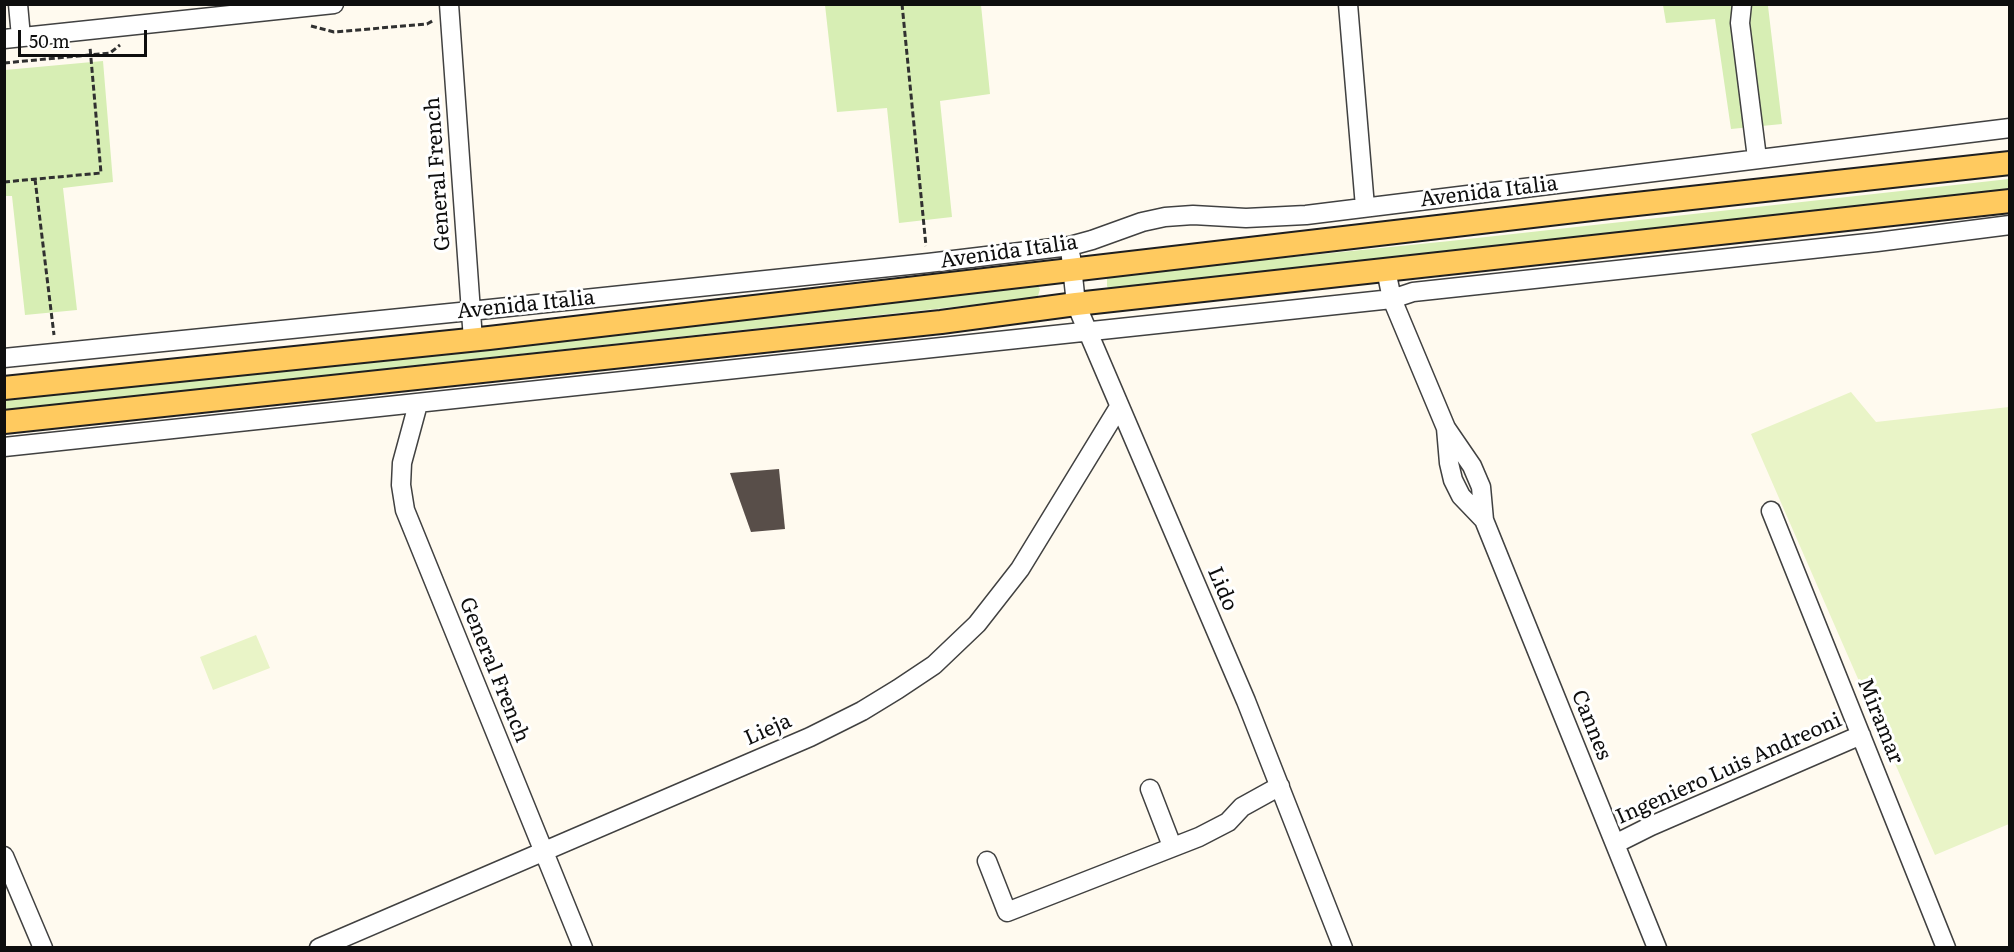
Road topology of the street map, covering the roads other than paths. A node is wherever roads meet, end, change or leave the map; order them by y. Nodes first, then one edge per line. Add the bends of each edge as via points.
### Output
1 (18, 4) edge
2 (334, 4) edge
3 (449, 4) edge
4 (1348, 4) edge
5 (1742, 4) edge
6 (13, 38) edge
7 (2010, 128) edge
8 (1757, 158) junction
9 (2010, 163) edge
10 (2010, 201) edge
11 (1365, 207) junction
12 (2010, 225) edge
13 (1070, 246) junction
14 (1386, 270) junction
15 (1072, 271) junction
16 (1392, 298) junction
17 (1076, 304) junction
18 (470, 311) junction
19 (1087, 331) junction
20 (473, 340) junction
21 (4, 358) edge
22 (4, 388) edge
23 (418, 404) junction
24 (1119, 407) junction
25 (4, 422) edge
26 (4, 447) edge
27 (1771, 511) dead end
28 (1861, 735) junction
29 (1280, 786) junction
30 (1150, 789) dead end
31 (1615, 844) junction
32 (1172, 846) junction
33 (544, 852) junction
34 (4, 856) edge
35 (987, 861) dead end
36 (43, 948) edge
37 (319, 948) edge
38 (583, 948) edge
39 (1343, 948) edge
40 (1657, 948) edge
41 (1946, 948) edge

1 - 6 street
2 - 6 street
3 - 18 street, General French
4 - 11 street
5 - 8 street via 1740,23
7 - 8 street, Avenida Italia
8 - 11 street, Avenida Italia
9 - 15 main road, Avenida Italia
10 - 14 main road
11 - 13 street, Avenida Italia via 1306,216 1165,218
12 - 16 street via 1413,292
13 - 15 street, Lido
13 - 18 street, Avenida Italia
14 - 16 street, Cannes
14 - 17 main road
15 - 17 street, Lido
15 - 20 main road, Avenida Italia
16 - 19 street
16 - 31 street, Cannes via 1446,428 1453,480 1461,496 1484,519
17 - 19 street, Lido
17 - 25 main road
18 - 20 street, General French
18 - 21 street, Avenida Italia
19 - 23 street
19 - 24 street, Lido
20 - 22 main road, Avenida Italia
23 - 26 street
23 - 33 street, General French via 402,463 405,510
24 - 29 street, Lido
24 - 33 street, Lieja via 1020,569 977,624 934,665 862,711 810,737
27 - 28 street, Miramar
28 - 31 street, Ingeniero Luis Andreoni
28 - 41 street, Miramar
29 - 32 street via 1242,807 1228,822
29 - 39 street, Lido
30 - 32 street
31 - 40 street, Cannes
32 - 35 street via 1007,912
33 - 37 street, Lieja
33 - 38 street, General French
34 - 36 street

